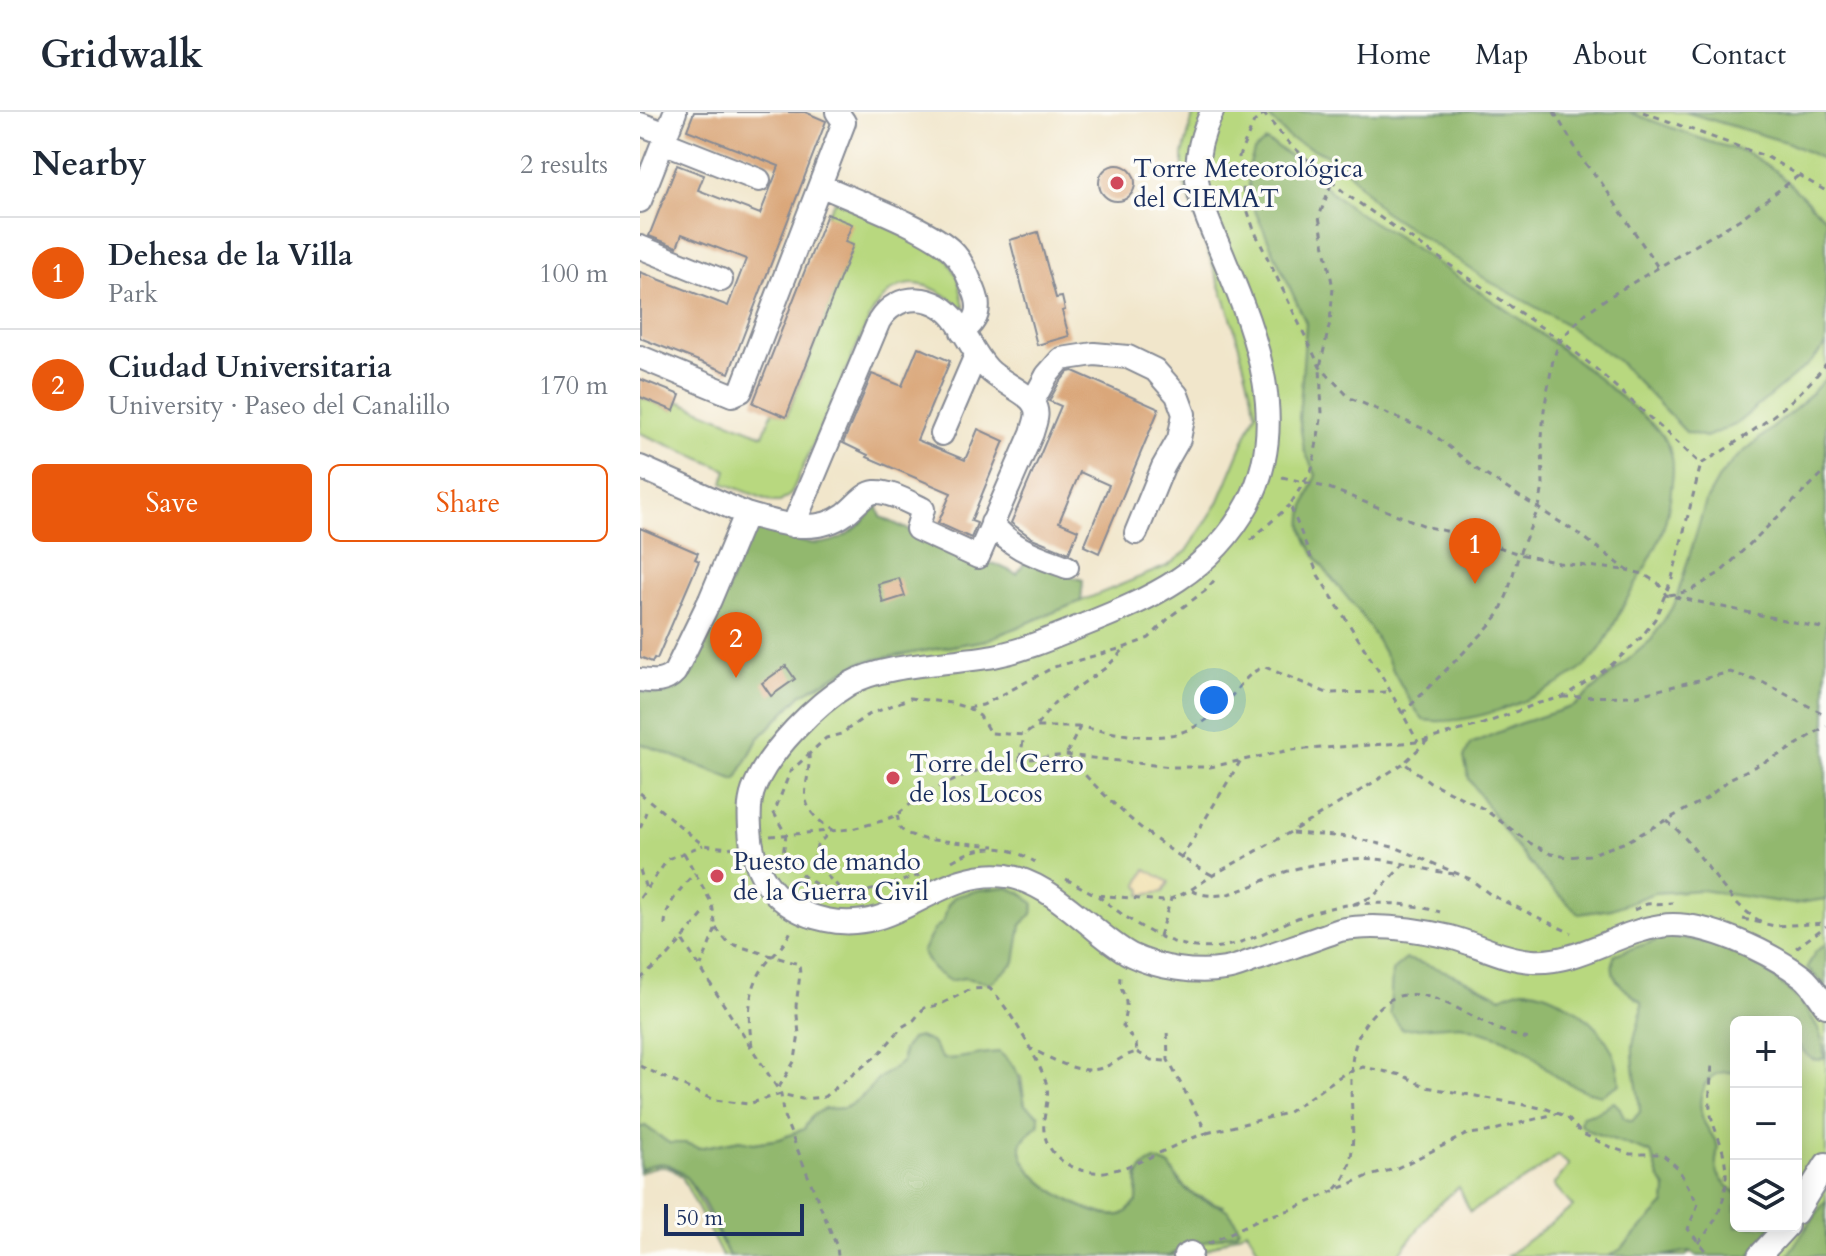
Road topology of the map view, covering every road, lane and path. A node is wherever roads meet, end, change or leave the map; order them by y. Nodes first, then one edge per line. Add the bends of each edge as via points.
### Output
1 (675, 112) edge
2 (837, 112) edge
3 (1212, 112) edge
4 (1264, 112) edge
5 (1554, 112) edge
6 (1643, 112) edge
7 (640, 124) edge
8 (665, 138) junction
9 (1798, 176) junction
10 (759, 180) dead end
11 (1332, 182) junction
12 (820, 185) junction
13 (1826, 191) edge
14 (641, 195) edge
15 (640, 247) edge
16 (1659, 269) junction
17 (721, 280) dead end
18 (962, 332) junction
19 (1560, 340) junction
20 (976, 355) junction
21 (640, 357) edge
22 (1826, 364) edge
23 (1320, 367) junction
24 (1033, 401) junction
25 (942, 434) dead end
26 (1701, 464) junction
27 (640, 467) edge
28 (1826, 470) edge
29 (1262, 472) junction
30 (1305, 483) junction
31 (1539, 507) junction
32 (746, 514) junction
33 (992, 523) junction
34 (793, 526) junction
35 (1136, 533) dead end
36 (1519, 554) junction
37 (1067, 567) dead end
38 (1627, 570) junction
39 (1666, 595) junction
40 (1826, 629) edge
41 (1126, 647) dead end
42 (640, 680) edge
43 (1388, 692) junction
44 (1563, 697) junction
45 (968, 708) dead end
46 (1402, 714) junction
47 (1826, 715) edge
48 (1826, 726) edge
49 (1035, 727) junction
50 (1080, 727) junction
51 (1024, 735) junction
52 (1431, 738) junction
53 (1418, 742) junction
54 (809, 753) dead end
55 (1066, 755) junction
56 (1020, 760) junction
57 (1241, 760) junction
58 (1404, 763) junction
59 (640, 793) edge
60 (646, 812) dead end
61 (897, 815) junction
62 (1666, 820) junction
63 (640, 828) edge
64 (832, 830) junction
65 (1291, 833) junction
66 (786, 835) junction
67 (750, 838) junction
68 (703, 845) junction
69 (1003, 847) junction
70 (684, 853) junction
71 (1181, 859) junction
72 (946, 864) dead end
73 (1403, 864) junction
74 (1041, 865) dead end
75 (640, 870) edge
76 (932, 872) dead end
77 (695, 873) junction
78 (1459, 874) junction
79 (1212, 875) junction
80 (1066, 879) dead end
81 (646, 889) junction
82 (1192, 891) junction
83 (847, 893) junction
84 (640, 898) edge
85 (1171, 899) junction
86 (1350, 905) dead end
87 (706, 911) dead end
88 (799, 911) junction
89 (1765, 924) dead end
90 (665, 925) dead end
91 (1826, 926) edge
92 (716, 928) junction
93 (1575, 935) dead end
94 (1159, 936) dead end
95 (683, 941) junction
96 (1129, 954) junction
97 (771, 958) junction
98 (1777, 962) junction
99 (701, 968) junction
100 (640, 979) edge
101 (1826, 1006) edge
102 (1167, 1028) dead end
103 (1531, 1039) dead end
104 (1028, 1047) junction
105 (753, 1050) junction
106 (1137, 1052) junction
107 (1168, 1060) junction
108 (1712, 1064) dead end
109 (640, 1066) edge
110 (1350, 1071) junction
111 (779, 1091) junction
112 (1558, 1113) junction
113 (1207, 1133) junction
114 (1826, 1164) edge
115 (1334, 1192) junction
116 (1802, 1203) edge
117 (1781, 1232) edge
118 (1698, 1243) junction
119 (1193, 1251) edge
120 (838, 1256) edge
121 (1704, 1256) edge
122 (1759, 1256) edge

1 - 8 street
2 - 12 street via 844,122
3 - 29 street via 1200,146 1197,181 1254,330 1268,402
4 - 11 path
4 - 23 path via 1239,156 1245,203
5 - 16 path
6 - 9 path via 1767,157
7 - 8 street
8 - 10 street
8 - 14 street
9 - 13 path
9 - 16 path
11 - 19 path
11 - 23 path via 1319,217 1333,288
12 - 18 street via 926,233 952,251 978,301 974,324
12 - 21 street via 741,391 732,395
15 - 17 street
16 - 19 path via 1596,306
18 - 20 street
18 - 34 street via 952,317 925,300 910,299 887,308
19 - 26 path
19 - 31 path via 1544,410
20 - 24 street
20 - 25 street
22 - 26 path via 1786,403
23 - 30 path via 1322,414
23 - 31 path via 1350,398 1429,431 1478,470
24 - 33 street via 1038,415 1032,433
24 - 35 street via 1061,359 1094,354 1128,357 1155,370 1177,395 1184,414 1179,439
26 - 39 path
27 - 32 street
28 - 39 path via 1721,572 1690,591
29 - 30 path
29 - 67 street via 1222,541 1149,599 1028,648 875,674 836,693 766,766 749,809
30 - 36 path
30 - 43 path via 1290,505 1318,575
31 - 36 path
31 - 38 path
32 - 34 street
32 - 42 street via 675,672 668,679
33 - 34 street via 978,557 917,529 923,509 877,491 842,516 816,526
33 - 37 street via 1004,539
36 - 38 path
36 - 46 path via 1499,614
38 - 39 path via 1658,583
39 - 40 path
39 - 44 path via 1640,639
41 - 49 path via 1107,667 1054,703
43 - 46 path
43 - 50 path via 1327,693 1265,667 1249,675 1206,722 1188,730 1158,738
44 - 47 path via 1635,696 1730,672
44 - 52 path
45 - 51 path via 990,733
46 - 53 path
48 - 62 path
49 - 50 path
49 - 51 path
50 - 55 path
51 - 56 path
52 - 53 path
52 - 58 path
53 - 57 path via 1290,750
54 - 64 path via 804,783 809,810
55 - 56 path
55 - 57 path via 1171,767
55 - 71 path via 1118,810
56 - 61 path via 936,788
57 - 71 path
58 - 62 path via 1551,854 1568,857 1609,850
58 - 65 path
59 - 68 path
60 - 63 path
61 - 64 path
61 - 69 path via 900,828 912,836
62 - 89 path via 1694,846 1740,906
64 - 66 path
64 - 83 path via 817,845 814,858
65 - 78 path via 1373,841
65 - 79 path
66 - 67 path
66 - 83 path via 787,862 820,888
67 - 68 path via 729,848
67 - 88 street via 760,873 777,896
68 - 70 path
69 - 72 path via 968,853
69 - 74 path
70 - 77 path
70 - 81 path via 668,859
71 - 79 path
73 - 78 path
73 - 82 path via 1351,859 1286,872 1225,895
73 - 86 path via 1374,896
75 - 81 path
76 - 83 path
77 - 90 path via 665,915
77 - 92 path via 712,904
78 - 93 path
79 - 82 path
80 - 85 path via 1096,895
81 - 84 path
82 - 85 path
85 - 94 path
87 - 95 path
88 - 96 street via 849,924 896,912 965,878 998,875 1032,884
88 - 97 path
91 - 98 path
92 - 97 path via 728,943
92 - 99 path
95 - 99 path
95 - 100 path
96 - 98 street via 1168,967 1225,969 1340,930 1382,927 1450,937 1511,958 1553,960 1662,925 1715,933
96 - 106 path via 1119,988 1126,999 1123,1026
97 - 105 path via 749,998
97 - 111 path via 790,959 799,964 800,974 795,1060
98 - 101 street via 1805,978
99 - 105 path
102 - 107 path
103 - 110 path via 1496,1030 1425,994 1402,995 1383,1003 1359,1032
104 - 106 path via 1088,1070
104 - 111 path via 997,995 981,987 924,1008 880,1053 824,1097 802,1099
104 - 113 path via 1047,1085 1044,1133 1066,1165 1111,1171
105 - 111 path
106 - 107 path via 1151,1060
107 - 113 path
108 - 118 path via 1711,1112 1727,1180 1712,1228
109 - 111 path via 714,1100 748,1104
110 - 112 path via 1363,1067 1402,1075 1426,1087
110 - 113 path via 1287,1113
110 - 115 path via 1351,1162
111 - 120 path
112 - 115 path via 1467,1134
112 - 118 path via 1581,1133 1608,1146 1630,1154 1662,1154 1678,1168 1698,1204 1688,1229
114 - 116 street
115 - 119 path via 1259,1219
117 - 122 street
118 - 121 path

